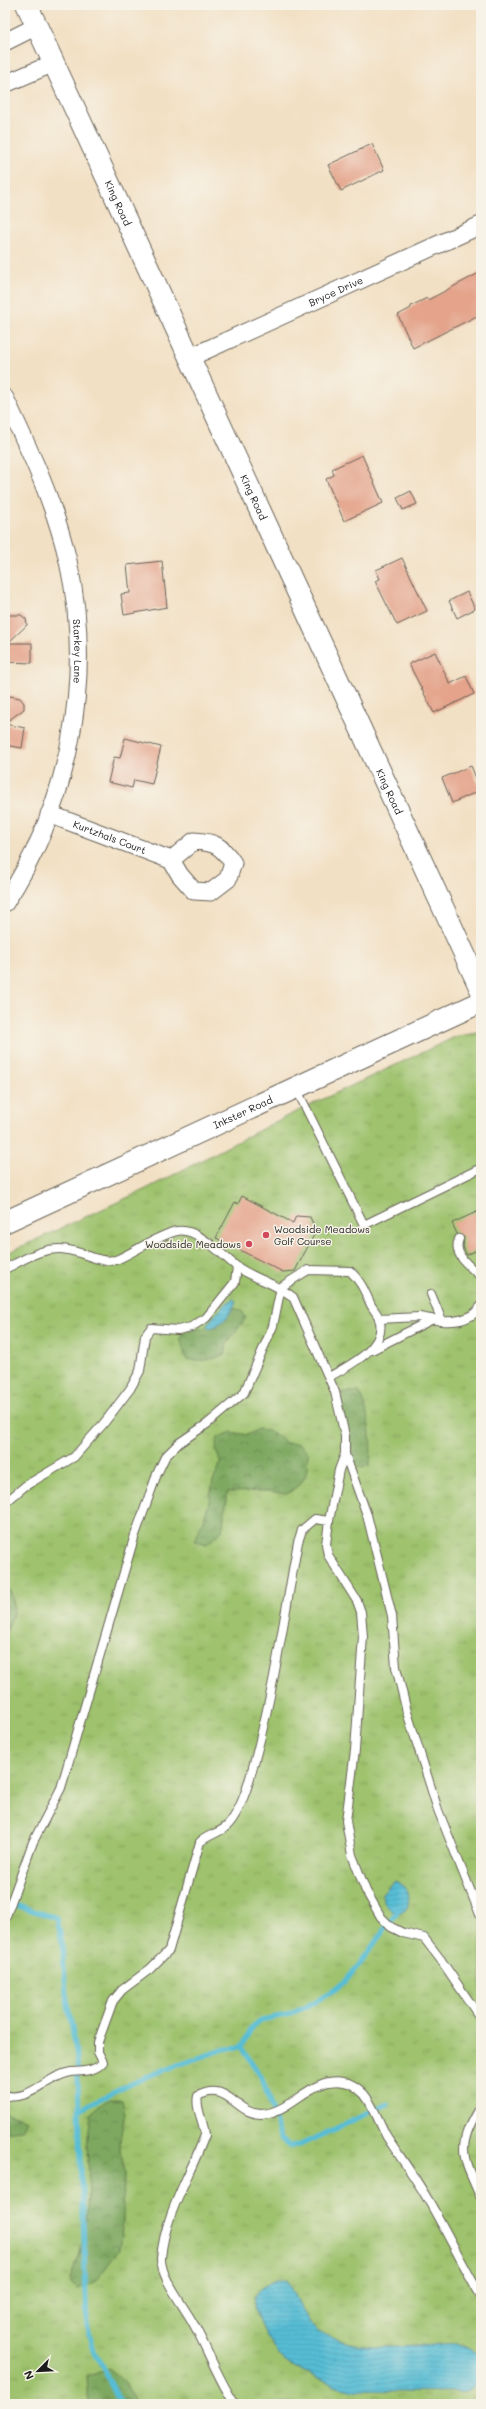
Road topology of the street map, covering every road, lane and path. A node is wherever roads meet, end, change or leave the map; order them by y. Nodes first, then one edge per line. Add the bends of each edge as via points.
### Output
1 (27, 5) edge
2 (37, 26) junction
3 (5, 42) edge
4 (54, 63) junction
5 (5, 84) edge
6 (481, 225) edge
7 (191, 357) junction
8 (5, 398) edge
9 (49, 814) junction
10 (172, 860) dead end
11 (5, 903) edge
12 (481, 990) edge
13 (481, 1002) edge
14 (296, 1088) junction
15 (481, 1168) edge
16 (5, 1222) edge
17 (459, 1239) dead end
18 (237, 1267) junction
19 (5, 1269) edge
20 (481, 1276) edge
21 (280, 1287) junction
22 (431, 1294) dead end
23 (481, 1306) edge
24 (379, 1319) junction
25 (433, 1319) junction
26 (442, 1320) junction
27 (367, 1352) junction
28 (329, 1377) junction
29 (345, 1454) junction
30 (5, 1503) edge
31 (329, 1521) junction
32 (6, 1917) edge
33 (481, 1917) edge
34 (481, 2019) edge
35 (5, 2095) edge
36 (481, 2105) edge
37 (481, 2198) edge
38 (481, 2296) edge
39 (235, 2404) edge

1 - 2 street, King Road
2 - 3 street
2 - 4 street, King Road
4 - 5 street
4 - 7 street, King Road
6 - 7 street, Bryce Drive
7 - 12 street, King Road
8 - 9 street, Starkey Lane via 48,496 68,562 78,635 74,716 65,766
9 - 10 street, Kurtzhals Court
9 - 11 street, Starkey Lane via 21,878
13 - 14 street, Inkster Road
14 - 15 lane via 364,1225
14 - 16 street, Inkster Road
17 - 20 lane via 456,1245 458,1254
18 - 19 lane via 217,1248 190,1233 178,1231 116,1260 105,1262 68,1250 56,1249 45,1250
18 - 21 lane
18 - 30 lane via 236,1282 206,1318 191,1327 168,1331 152,1328 145,1336 140,1371 130,1389 104,1423 74,1456 25,1486
21 - 24 lane via 308,1270 350,1271 360,1280
21 - 28 lane via 293,1297
21 - 32 lane via 273,1326 244,1394 180,1443 165,1457 157,1474 134,1538 61,1788 33,1842
22 - 26 lane
23 - 26 lane via 466,1319 457,1322
24 - 25 lane
24 - 27 lane via 375,1344
25 - 26 lane
25 - 27 lane
27 - 28 lane
28 - 29 lane via 342,1417
29 - 31 lane via 339,1470
29 - 33 lane via 367,1515 381,1570 392,1616 396,1667 407,1712 438,1810
31 - 34 lane via 326,1544 328,1555 357,1601 362,1636 356,1743 346,1821 347,1839 366,1891 382,1917 391,1927 403,1933 424,1938
31 - 35 lane via 315,1519 302,1530 262,1730 240,1806 225,1830 200,1842 169,1950 112,2001 98,2042 98,2052 103,2062 100,2066 55,2076 21,2096
36 - 37 lane via 466,2136 463,2151
38 - 39 lane via 427,2198 369,2102 356,2086 333,2081 320,2083 276,2109 260,2114 251,2112 215,2091 206,2092 198,2096 196,2103 205,2126 205,2134 171,2213 161,2259 169,2282

